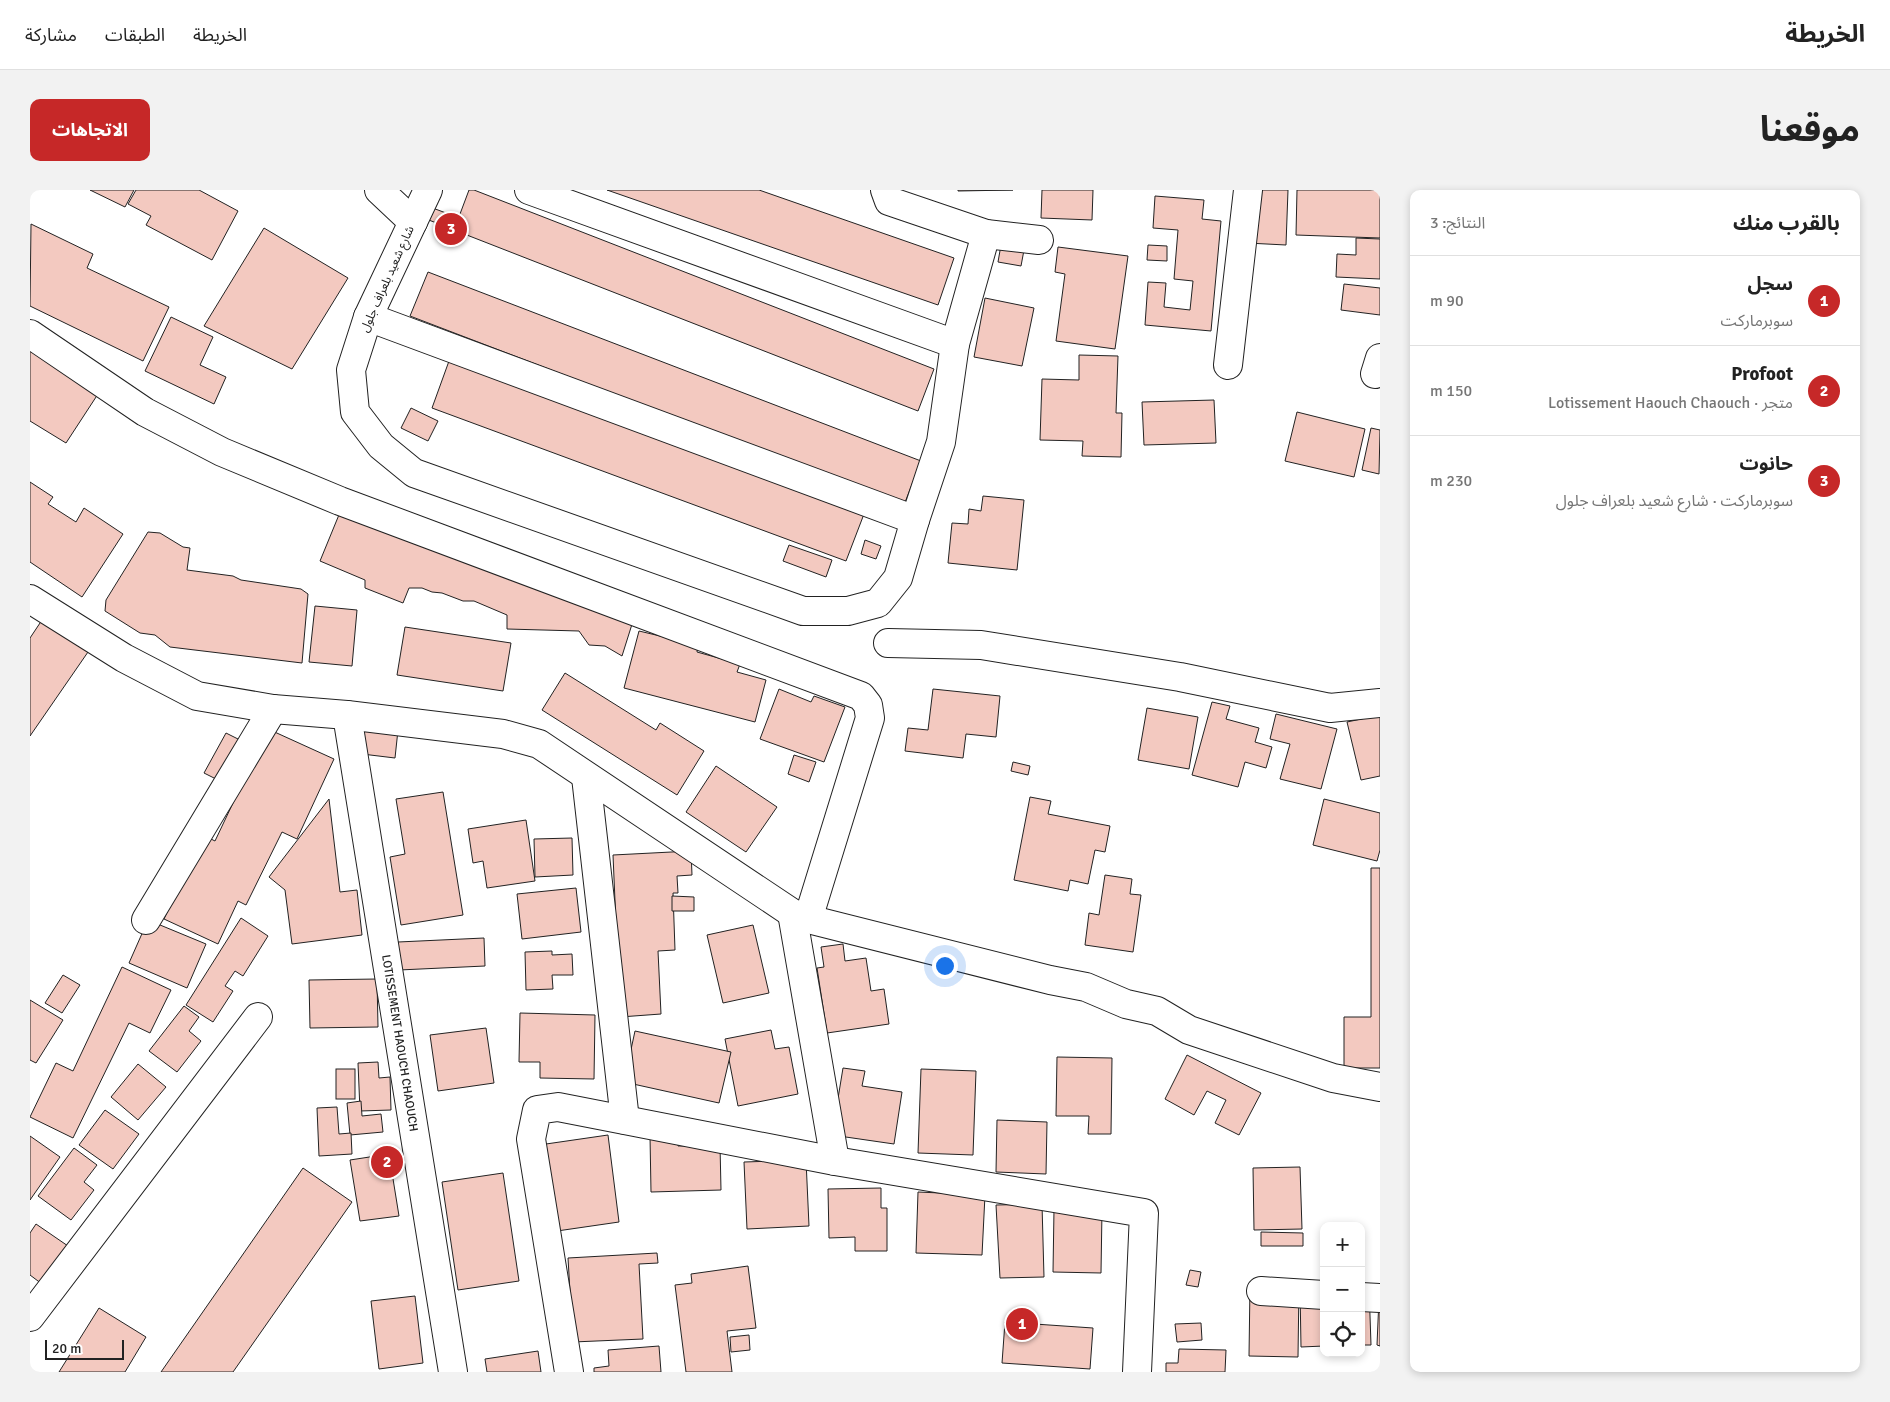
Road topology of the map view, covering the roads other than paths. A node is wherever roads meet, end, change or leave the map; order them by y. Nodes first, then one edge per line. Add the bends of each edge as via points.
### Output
1 (379, 190) edge
2 (428, 190) edge
3 (529, 190) edge
4 (885, 190) edge
5 (1248, 190) edge
6 (413, 222) junction
7 (986, 234) junction
8 (1038, 240) dead end
9 (368, 317) junction
10 (30, 334) edge
11 (955, 344) junction
12 (1228, 364) dead end
13 (915, 520) junction
14 (30, 599) edge
15 (888, 643) dead end
16 (1380, 703) edge
17 (273, 709) junction
18 (346, 715) junction
19 (586, 777) junction
20 (800, 916) junction
21 (146, 920) dead end
22 (258, 1017) dead end
23 (1380, 1087) edge
24 (625, 1120) junction
25 (835, 1161) junction
26 (1261, 1291) dead end
27 (1320, 1295) edge
28 (1365, 1297) edge
29 (1380, 1298) edge
30 (30, 1317) edge
31 (453, 1372) edge
32 (569, 1372) edge
33 (1137, 1372) edge

1 - 6 street
2 - 6 street, شارع شعيد بلعراف جلول
3 - 11 street
4 - 7 street via 889,201
5 - 12 street
6 - 9 street, شارع شعيد بلعراف جلول
7 - 8 street
7 - 11 street
9 - 13 street
9 - 13 street, شارع شعيد بلعراف جلول via 351,370 355,412 381,446 414,473 803,611 848,611 878,603 898,578
10 - 20 street via 145,412 222,452 340,501 861,696 868,705 870,718
11 - 13 street via 941,442
14 - 17 street via 124,658 197,696
15 - 16 street via 981,645 1180,677 1330,708
17 - 18 street
17 - 21 street
18 - 19 street via 503,734 539,744
18 - 31 street, LOTISSEMENT HAOUCH CHAOUCH
19 - 20 street
19 - 24 street
20 - 23 street via 1050,980 1086,986 1126,1004 1157,1011 1190,1030 1333,1078
20 - 25 street
22 - 30 street
24 - 25 street
24 - 32 street via 558,1107 537,1110 531,1139
25 - 33 street via 1144,1213
26 - 27 street
28 - 29 street

